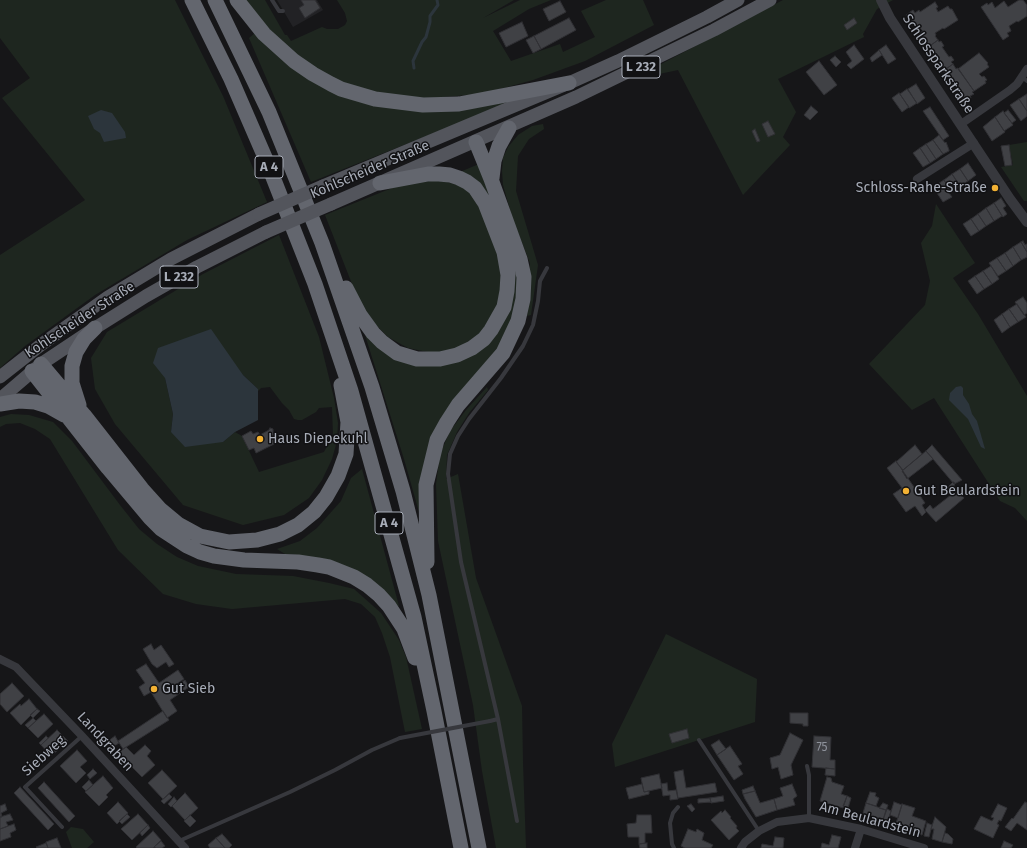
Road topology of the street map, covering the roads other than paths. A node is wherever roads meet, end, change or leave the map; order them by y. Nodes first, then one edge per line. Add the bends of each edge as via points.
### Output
1 (192, 0) edge
2 (215, 0) edge
3 (237, 0) edge
4 (272, 0) edge
5 (738, 0) edge
6 (770, 0) edge
7 (881, 0) edge
8 (283, 11) dead end
9 (1027, 69) edge
10 (1025, 79) edge
11 (570, 83) junction
12 (962, 124) junction
13 (469, 126) junction
14 (509, 128) junction
15 (476, 142) junction
16 (974, 143) junction
17 (917, 179) dead end
18 (492, 180) junction
19 (380, 183) junction
20 (1026, 217) edge
21 (322, 243) junction
22 (547, 268) dead end
23 (95, 328) junction
24 (334, 339) junction
25 (27, 355) junction
26 (36, 367) junction
27 (0, 377) edge
28 (0, 398) edge
29 (0, 404) edge
30 (77, 416) junction
31 (429, 595) junction
32 (0, 659) edge
33 (434, 711) junction
34 (498, 719) junction
35 (82, 736) junction
36 (699, 740) dead end
37 (807, 766) dead end
38 (678, 807) dead end
39 (809, 818) junction
40 (517, 821) dead end
41 (62, 827) dead end
42 (861, 829) junction
43 (759, 831) junction
44 (179, 841) junction
45 (904, 845) edge
46 (185, 848) edge
47 (461, 848) edge
48 (479, 848) edge
49 (674, 848) edge
50 (741, 848) edge
51 (855, 848) edge
52 (924, 848) edge

1 - 24 highway, A 4 via 231,79 267,162 298,238
2 - 21 highway, A 4 via 269,112
3 - 11 highway via 264,34 294,61 336,86 375,99 423,105 459,104
4 - 8 lane via 279,10
5 - 11 main road, Kohlscheider Straße / L 232
6 - 14 main road, Kohlscheider Straße / L 232 via 624,75
7 - 12 street, Schlossparkstraße via 890,18
9 - 10 street
10 - 12 street
11 - 13 main road, Kohlscheider Straße / L 232
12 - 16 street, Schlossparkstraße
13 - 15 main road
13 - 25 main road, Kohlscheider Straße / L 232, bridge via 259,214 191,248 142,276
14 - 15 main road, Kohlscheider Straße / L 232
14 - 18 highway via 494,161
15 - 18 highway
15 - 19 main road, Kohlscheider Straße / L 232
16 - 17 street
16 - 20 street, Schlossparkstraße
18 - 31 highway via 520,259 524,277 522,306 503,353 452,414 435,445 425,494
19 - 21 highway via 428,174 450,175 468,182 480,194 504,252 508,275 504,307 484,339 463,353 440,359 417,359 397,353 382,342 364,322
19 - 23 main road, Kohlscheider Straße / L 232, bridge via 266,232 197,267
21 - 31 highway, A 4 via 374,394 403,491
22 - 34 lane via 540,281 533,325 523,346 469,419 450,454 449,487 461,562
23 - 26 main road, Kohlscheider Straße / L 232
23 - 30 highway via 76,352 72,366
24 - 30 highway via 348,422 346,454 338,476 314,512 298,525 280,534 257,540 229,542 200,536 178,524 160,509
24 - 33 highway, A 4 via 390,526 414,617
25 - 26 main road
25 - 27 main road, Kohlscheider Straße / L 232
26 - 28 main road, Kohlscheider Straße / L 232
26 - 30 highway
29 - 30 highway via 35,402
30 - 33 highway via 150,518 161,529 187,546 200,552 229,558 298,562 329,567 367,585 389,606 404,629
31 - 48 highway, A 4
32 - 35 street, Landgraben via 16,667
33 - 47 highway, A 4
34 - 40 lane
34 - 44 lane, bridge via 400,738 283,795
35 - 41 lane, Siebweg via 25,787
35 - 44 street, Landgraben
36 - 43 lane
37 - 39 lane, Am Beulardstein
38 - 49 lane via 670,823
39 - 42 street, Am Beulardstein
39 - 43 street, Am Beulardstein via 777,822
42 - 45 street, Am Beulardstein
42 - 51 street
43 - 50 street, Am Beulardstein
44 - 46 street, Landgraben
45 - 52 street, Am Beulardstein

